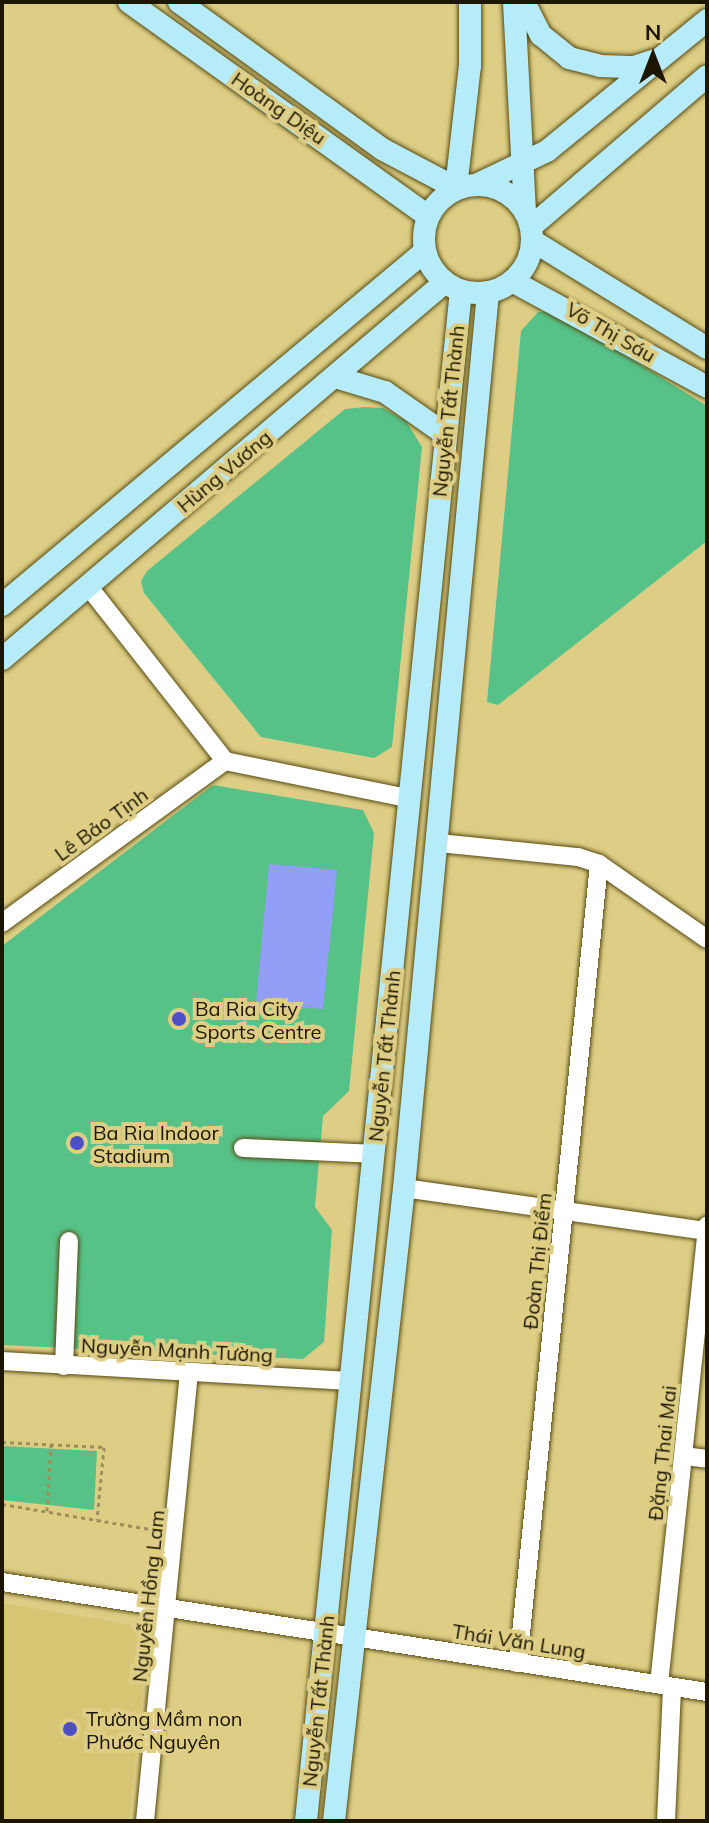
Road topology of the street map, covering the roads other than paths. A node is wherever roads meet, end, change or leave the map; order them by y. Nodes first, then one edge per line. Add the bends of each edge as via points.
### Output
1 (129, 2) edge
2 (179, 2) edge
3 (470, 2) edge
4 (514, 2) edge
5 (524, 2) edge
6 (707, 20) edge
7 (660, 59) junction
8 (707, 76) edge
9 (518, 164) junction
10 (466, 187) junction
11 (428, 216) junction
12 (530, 226) junction
13 (424, 252) junction
14 (512, 281) junction
15 (452, 287) junction
16 (488, 292) junction
17 (707, 348) edge
18 (335, 377) junction
19 (707, 387) edge
20 (445, 434) junction
21 (88, 586) junction
22 (2, 605) edge
23 (2, 659) edge
24 (225, 761) junction
25 (411, 799) junction
26 (439, 843) junction
27 (599, 864) junction
28 (2, 923) edge
29 (707, 939) edge
30 (243, 1148) dead end
31 (373, 1154) junction
32 (404, 1188) junction
33 (565, 1208) junction
34 (707, 1230) edge
35 (69, 1241) dead end
36 (2, 1361) edge
37 (64, 1366) junction
38 (189, 1374) junction
39 (349, 1381) junction
40 (684, 1456) junction
41 (707, 1459) edge
42 (2, 1582) edge
43 (170, 1609) junction
44 (325, 1636) junction
45 (355, 1638) junction
46 (518, 1663) junction
47 (665, 1686) junction
48 (707, 1692) edge
49 (145, 1821) edge
50 (306, 1821) edge
51 (334, 1821) edge
52 (666, 1821) edge

1 - 11 main road, Hoàng Diệu
2 - 10 main road, Hoàng Diệu via 382,149
3 - 10 main road
4 - 9 main road
5 - 7 main road via 541,35 569,58 634,67
6 - 7 main road
7 - 9 main road via 547,151
8 - 12 main road
9 - 10 main road
9 - 12 main road
10 - 11 main road
10 - 12 main road via 496,187
11 - 13 main road
12 - 14 main road via 524,266
12 - 17 main road, Võ Thị Sáu
13 - 15 main road
13 - 22 main road, Hùng Vương
14 - 16 main road
14 - 19 main road, Võ Thị Sáu
15 - 16 main road
15 - 18 main road, Hùng Vương
15 - 20 main road, Nguyễn Tất Thành
16 - 26 main road, Nguyễn Tất Thành
18 - 20 main road via 385,392
18 - 21 main road, Hùng Vương
20 - 25 main road, Nguyễn Tất Thành
21 - 23 main road, Hùng Vương
21 - 24 street
24 - 25 street
24 - 28 street, Lê Bảo Tịnh
25 - 31 main road, Nguyễn Tất Thành
26 - 27 street via 578,857
26 - 32 main road, Nguyễn Tất Thành
27 - 29 street
27 - 33 street, Đoàn Thị Điểm
30 - 31 street
31 - 39 main road, Nguyễn Tất Thành
32 - 33 street
32 - 45 main road, Nguyễn Tất Thành
33 - 34 street
33 - 46 street, Đoàn Thị Điểm
34 - 40 street, Đặng Thai Mai
35 - 37 street
36 - 37 street, Nguyễn Mạnh Tường
37 - 38 street, Nguyễn Mạnh Tường
38 - 39 street, Nguyễn Mạnh Tường
38 - 43 street, Nguyễn Hồng Lam
39 - 44 main road, Nguyễn Tất Thành
40 - 41 street
40 - 47 street, Đặng Thai Mai
42 - 43 street, Thái Văn Lung
43 - 44 street, Thái Văn Lung
43 - 49 street, Nguyễn Hồng Lam
44 - 45 street, Thái Văn Lung
44 - 50 main road, Nguyễn Tất Thành
45 - 46 street, Thái Văn Lung
45 - 51 main road, Nguyễn Tất Thành
46 - 47 street, Thái Văn Lung
47 - 48 street, Thái Văn Lung
47 - 52 street, Đặng Thai Mai

